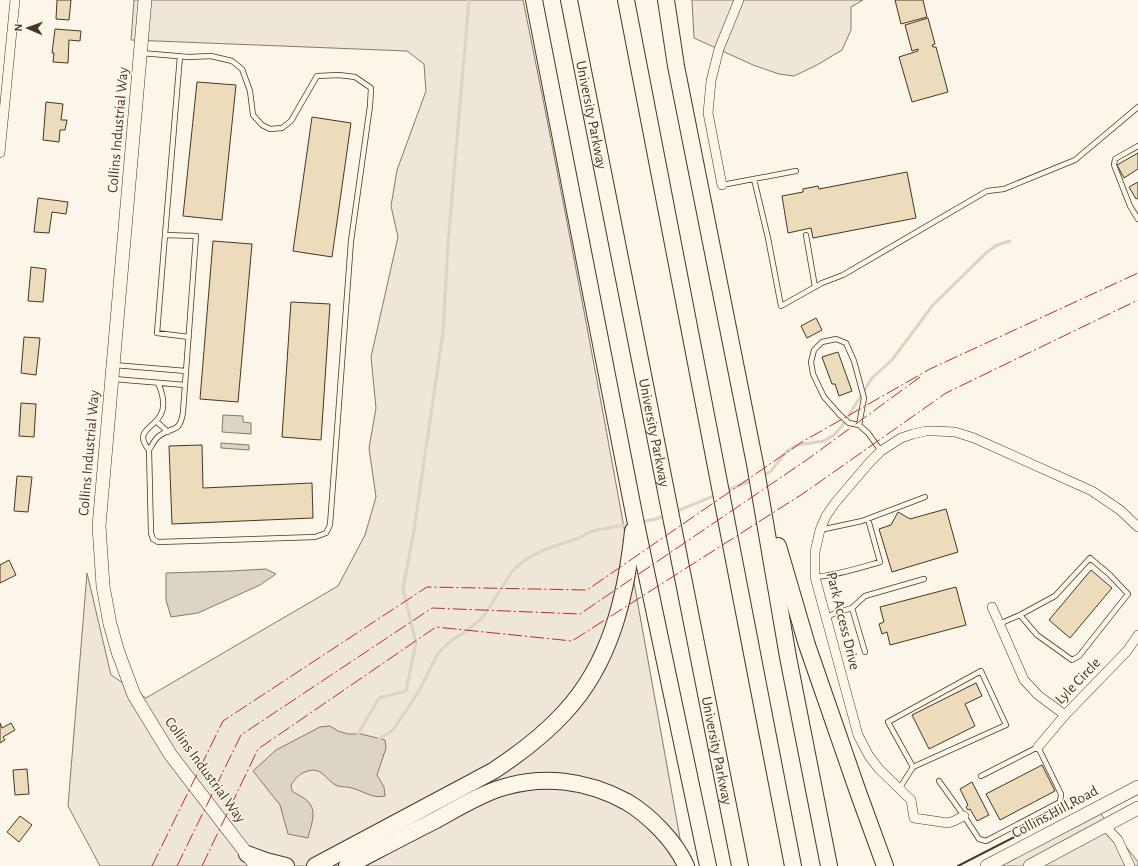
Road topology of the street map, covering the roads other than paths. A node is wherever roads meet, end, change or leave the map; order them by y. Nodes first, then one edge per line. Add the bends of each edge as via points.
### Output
1 (15, 0) edge
2 (145, 0) edge
3 (534, 0) edge
4 (569, 0) edge
5 (626, 0) edge
6 (666, 0) edge
7 (739, 0) edge
8 (140, 53) junction
9 (180, 56) junction
10 (1138, 107) edge
11 (1138, 146) edge
12 (0, 153) edge
13 (796, 171) dead end
14 (754, 179) junction
15 (722, 185) joint
16 (1138, 219) edge
17 (165, 235) junction
18 (806, 235) dead end
19 (815, 287) junction
20 (189, 336) junction
21 (113, 365) junction
22 (186, 370) junction
23 (112, 378) junction
24 (158, 383) junction
25 (185, 386) junction
26 (156, 421) junction
27 (859, 426) junction
28 (168, 432) junction
29 (149, 450) junction
30 (881, 451) junction
31 (755, 464) junction
32 (926, 497) dead end
33 (635, 519) junction
34 (868, 519) junction
35 (1138, 527) edge
36 (820, 530) junction
37 (815, 577) junction
38 (924, 579) dead end
39 (992, 607) dead end
40 (852, 608) junction
41 (1020, 615) junction
42 (826, 618) junction
43 (999, 624) junction
44 (1138, 635) edge
45 (865, 652) dead end
46 (1065, 715) junction
47 (1038, 747) junction
48 (913, 768) junction
49 (981, 776) dead end
50 (939, 781) dead end
51 (1138, 787) edge
52 (899, 789) junction
53 (1138, 808) edge
54 (964, 816) junction
55 (1105, 826) junction
56 (252, 860) edge
57 (286, 866) edge
58 (314, 866) edge
59 (347, 866) edge
60 (686, 866) edge
61 (708, 866) edge
62 (740, 866) edge
63 (793, 866) edge
64 (829, 866) edge
65 (885, 866) edge
66 (987, 866) edge
67 (1030, 866) edge
68 (1130, 866) edge

1 - 12 street
2 - 8 street, Collins Industrial Way
3 - 33 highway
4 - 62 highway, University Parkway
5 - 63 highway
6 - 31 highway via 676,66
7 - 15 street via 719,49 711,81 708,113
8 - 9 lane
8 - 21 street, Collins Industrial Way
9 - 17 lane
9 - 29 lane via 211,56 232,60 242,69 250,91 253,115 270,129 282,128 291,121 317,76 355,77 371,88 352,241 330,525 326,533 315,537 158,542 153,539 151,533
10 - 19 lane via 1075,160 1004,189 987,191 843,275
11 - 16 lane via 1115,159 1114,165 1130,206
13 - 14 lane
14 - 15 lane
14 - 19 lane via 780,306
17 - 20 lane via 157,333
17 - 20 lane via 196,236
18 - 19 lane
20 - 22 lane
21 - 22 lane
21 - 23 street, Collins Industrial Way
22 - 25 lane
23 - 24 lane
23 - 56 street, Collins Industrial Way via 99,526 103,586 118,652 134,695 170,754
24 - 25 lane
24 - 26 lane via 164,404 162,414
25 - 28 lane via 182,420 178,427
26 - 28 lane
26 - 29 lane via 143,436
27 - 27 lane via 849,423 824,397 813,374 811,362 814,350 822,342 836,338 846,343 854,361 864,398
27 - 30 lane via 868,433
28 - 29 lane via 161,434
30 - 35 street, Park Access Drive via 901,438 926,431 964,434 1092,491 1120,510
30 - 36 street, Park Access Drive via 835,503
31 - 64 highway via 788,657
31 - 65 highway via 807,645
32 - 34 lane
33 - 58 highway via 623,597 615,624 595,670 565,712 542,735 493,771
33 - 61 highway
34 - 36 lane
34 - 37 lane via 880,562
36 - 37 street, Park Access Drive via 815,552
37 - 42 street, Park Access Drive
38 - 40 lane via 865,596
39 - 43 street
40 - 42 lane
40 - 45 lane
41 - 41 lane via 1037,635 1072,660 1079,656 1128,594 1090,558 1055,596
41 - 43 lane
42 - 52 street, Park Access Drive via 858,735 869,756
43 - 46 street via 1024,680 1038,695
44 - 46 street, Lyle Circle via 1127,651
46 - 47 street, Lyle Circle
47 - 49 lane
47 - 54 lane via 1061,794 1060,802 986,840 979,839
48 - 48 lane via 888,722 981,672 1006,725
48 - 52 lane
50 - 54 lane
51 - 66 street, Collins Hill Road
52 - 54 street, Park Access Drive via 911,800 914,818 948,823
53 - 55 street
55 - 67 street
55 - 68 street via 1118,840
56 - 57 highway
59 - 60 highway via 485,794 512,785 541,781 559,781 598,788 633,806 661,830

